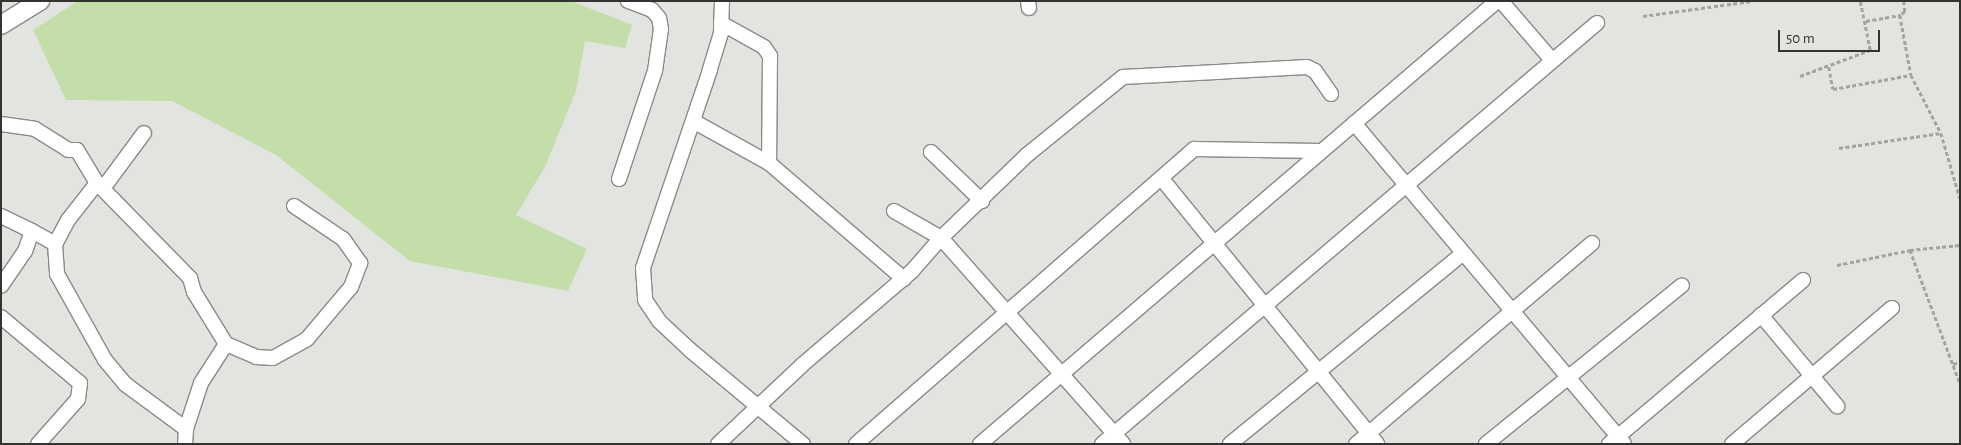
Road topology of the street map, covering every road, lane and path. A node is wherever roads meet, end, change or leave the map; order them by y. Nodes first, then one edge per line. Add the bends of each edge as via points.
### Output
1 (40, 1) edge
2 (628, 1) edge
3 (722, 1) edge
4 (1499, 1) edge
5 (1752, 1) edge
6 (1860, 1) edge
7 (1904, 1) edge
8 (1900, 15) junction
9 (1643, 16) dead end
10 (1866, 21) junction
11 (721, 23) junction
12 (1597, 23) dead end
13 (1, 25) edge
14 (1552, 60) junction
15 (1829, 67) junction
16 (1911, 75) junction
17 (1800, 76) dead end
18 (1331, 94) dead end
19 (693, 121) junction
20 (1, 124) edge
21 (1354, 124) junction
22 (144, 133) dead end
23 (1941, 133) junction
24 (1839, 148) dead end
25 (1321, 151) junction
26 (931, 152) dead end
27 (769, 163) junction
28 (619, 179) dead end
29 (1162, 179) junction
30 (1407, 184) junction
31 (100, 185) junction
32 (1960, 198) edge
33 (982, 201) junction
34 (294, 206) dead end
35 (894, 211) dead end
36 (1, 216) edge
37 (32, 231) junction
38 (942, 238) junction
39 (1213, 242) junction
40 (1592, 243) dead end
41 (55, 244) junction
42 (1960, 245) edge
43 (1910, 250) junction
44 (1463, 253) junction
45 (1837, 265) dead end
46 (904, 279) junction
47 (1803, 280) dead end
48 (1682, 285) dead end
49 (1, 286) edge
50 (1266, 306) junction
51 (1892, 308) dead end
52 (1511, 310) junction
53 (1007, 312) junction
54 (1761, 315) junction
55 (1, 317) edge
56 (226, 344) junction
57 (1960, 362) edge
58 (1953, 364) junction
59 (1317, 370) junction
60 (1062, 372) junction
61 (1812, 375) junction
62 (1568, 377) junction
63 (1960, 383) edge
64 (757, 406) junction
65 (1837, 406) dead end
66 (186, 428) junction
67 (1118, 438) edge
68 (1373, 438) edge
69 (1617, 441) edge
70 (38, 444) edge
71 (185, 444) edge
72 (718, 444) edge
73 (803, 444) edge
74 (856, 444) edge
75 (980, 444) edge
76 (1102, 444) edge
77 (1230, 444) edge
78 (1356, 444) edge
79 (1486, 444) edge
80 (1732, 444) edge

1 - 13 main road
2 - 28 street via 652,10 659,18 661,28 655,71
3 - 11 street
4 - 14 street
4 - 21 street
5 - 9 path
6 - 10 path
7 - 8 path via 1905,12
8 - 10 path
8 - 16 path
10 - 15 path via 1870,50
11 - 19 street
11 - 27 street via 764,47 770,56
12 - 14 street
14 - 30 street
15 - 16 path via 1833,89
15 - 17 path
16 - 23 path
18 - 33 street via 1315,71 1307,67 1123,77 1027,155
19 - 27 street
19 - 64 street via 643,268 645,300 665,326
20 - 31 street via 35,129 68,150 76,150
21 - 25 street
21 - 30 street
22 - 31 street
23 - 24 path
23 - 32 path
25 - 29 street via 1199,147
25 - 39 street
26 - 33 street
27 - 46 street
29 - 39 street
29 - 53 street
30 - 44 street
30 - 50 street
31 - 41 street via 68,220
31 - 56 street via 190,278 194,292
33 - 38 street
34 - 56 street via 344,239 354,253 360,263 350,287 306,339 288,352 273,358 256,357
35 - 38 street
36 - 37 street
37 - 41 street
37 - 49 street via 25,251
38 - 46 street
38 - 53 street
39 - 50 street
39 - 60 street
40 - 52 street
41 - 66 street via 57,274 105,360 125,384
42 - 43 path
43 - 45 path
43 - 58 path
44 - 52 street
44 - 59 street
46 - 64 street
47 - 54 street
48 - 62 street
50 - 59 street
50 - 67 street
51 - 61 street
52 - 62 street
52 - 68 street
53 - 60 street
53 - 74 street
54 - 61 street
54 - 69 street
55 - 70 street via 80,383 78,399
56 - 66 street via 201,383
57 - 58 path
58 - 63 path
59 - 68 street
59 - 77 street
60 - 67 street
60 - 75 street
61 - 65 street
61 - 80 street
62 - 69 street
62 - 79 street
64 - 72 street
64 - 73 street
66 - 71 street
67 - 76 street
68 - 78 street

